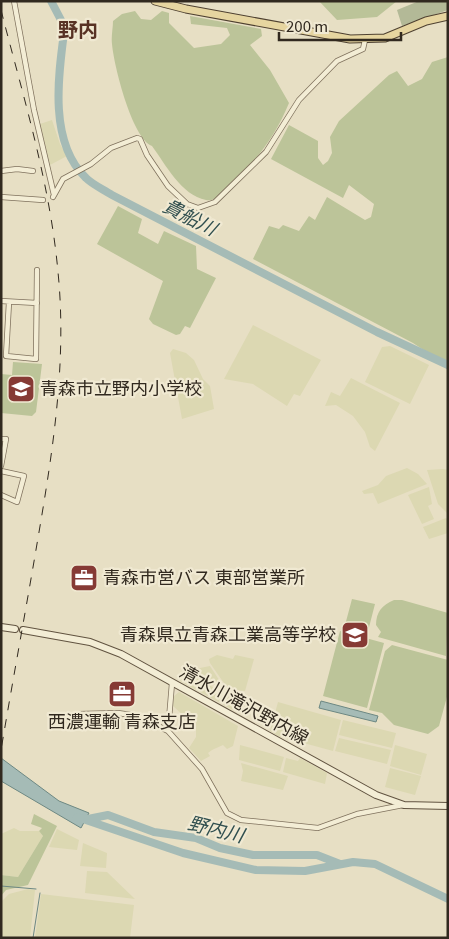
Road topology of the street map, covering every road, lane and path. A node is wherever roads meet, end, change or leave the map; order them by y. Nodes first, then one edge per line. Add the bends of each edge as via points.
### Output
1 (14, 1) edge
2 (156, 1) edge
3 (448, 16) edge
4 (365, 40) junction
5 (1, 171) edge
6 (32, 172) dead end
7 (1, 198) edge
8 (42, 200) dead end
9 (37, 270) dead end
10 (1, 301) edge
11 (9, 302) junction
12 (37, 303) junction
13 (1, 439) edge
14 (1, 466) edge
15 (1, 471) edge
16 (1, 495) edge
17 (1, 627) edge
18 (15, 629) dead end
19 (23, 630) dead end
20 (172, 683) junction
21 (78, 714) dead end
22 (168, 731) junction
23 (404, 805) junction
24 (448, 806) edge

1 - 4 street via 53,196 63,179 112,148 137,138 168,186 187,204 198,208 215,202 266,152 299,100 337,61 363,49
2 - 4 main road via 186,10
3 - 4 main road via 426,21 385,38
5 - 6 street via 17,169
7 - 8 street
9 - 12 street
10 - 11 street
11 - 12 street
11 - 12 street via 6,356 36,359
13 - 14 street via 6,439
15 - 16 street via 24,476 17,502
17 - 18 main road
19 - 20 main road, 清水川滝沢野内線 via 104,646
20 - 22 street
20 - 23 main road, 清水川滝沢野内線 via 369,792
21 - 22 street via 138,716
22 - 23 street via 202,769 227,812 241,820 318,828 357,814
23 - 24 main road, 清水川滝沢野内線

